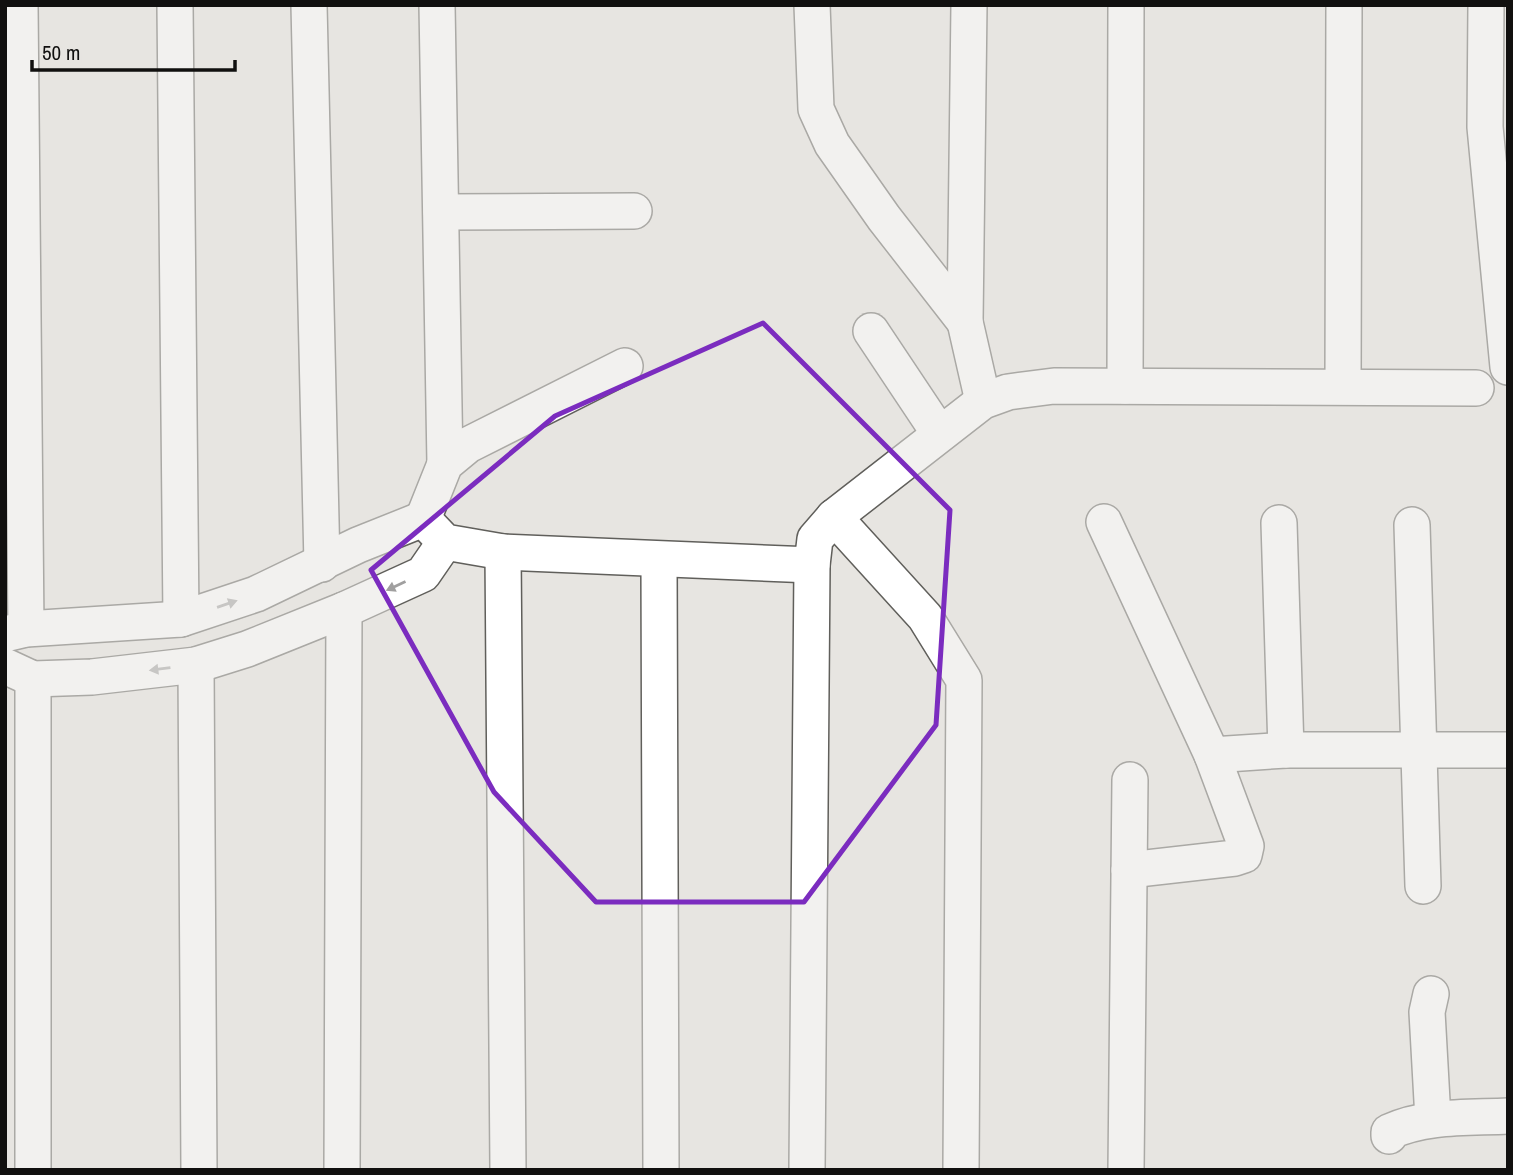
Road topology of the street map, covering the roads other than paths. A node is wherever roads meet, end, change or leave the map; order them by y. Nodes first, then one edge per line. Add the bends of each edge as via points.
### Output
1 (20, 5) edge
2 (174, 5) edge
3 (309, 5) edge
4 (437, 5) edge
5 (812, 5) edge
6 (969, 5) edge
7 (1126, 5) edge
8 (1344, 5) edge
9 (1486, 5) edge
10 (634, 211) dead end
11 (441, 212) junction
12 (965, 322) junction
13 (871, 331) dead end
14 (625, 366) dead end
15 (1508, 367) edge
16 (1125, 386) junction
17 (1343, 386) junction
18 (1476, 388) dead end
19 (983, 401) junction
20 (939, 433) junction
21 (445, 464) junction
22 (835, 517) junction
23 (1104, 522) dead end
24 (1279, 523) dead end
25 (1412, 525) dead end
26 (434, 531) junction
27 (503, 552) junction
28 (659, 561) junction
29 (322, 564) junction
30 (811, 565) junction
31 (344, 610) junction
32 (181, 619) junction
33 (16, 632) edge
34 (195, 665) junction
35 (19, 673) edge
36 (1419, 749) junction
37 (1286, 750) junction
38 (1508, 750) edge
39 (1212, 755) junction
40 (1130, 780) dead end
41 (1129, 870) junction
42 (1423, 886) dead end
43 (1431, 994) dead end
44 (1508, 1116) edge
45 (1433, 1119) junction
46 (1389, 1136) dead end
47 (33, 1170) edge
48 (200, 1170) edge
49 (342, 1170) edge
50 (508, 1170) edge
51 (661, 1170) edge
52 (807, 1170) edge
53 (961, 1170) edge
54 (1126, 1170) edge

1 - 33 street
2 - 32 street
3 - 29 street
4 - 11 street
5 - 12 street via 816,109 832,144
6 - 12 street
7 - 16 street
8 - 17 street
9 - 15 street via 1485,127
10 - 11 street
11 - 21 street
12 - 19 street
13 - 20 street
14 - 21 street via 468,446
16 - 17 street
16 - 19 street via 1054,386 1009,391
17 - 18 street
19 - 20 street
20 - 22 street
21 - 26 street
22 - 30 street via 815,539
22 - 53 street via 925,617 964,680
23 - 39 street
24 - 37 street
25 - 36 street
26 - 27 street
26 - 29 street via 358,545
26 -> 31 street via 423,574
27 - 28 street
27 - 50 street
28 - 30 street
28 - 51 street
32 -> 29 street via 257,594
30 - 52 street
31 - 34 street
31 - 49 street
32 - 33 street
34 -> 35 street via 92,677
34 - 48 street
35 - 47 street
36 - 37 street
36 - 38 street
36 - 42 street
37 - 39 street
39 - 41 street via 1246,846 1244,855
40 - 41 street
41 - 54 street
43 - 45 street via 1427,1012
44 - 45 street
45 - 46 street via 1401,1126

